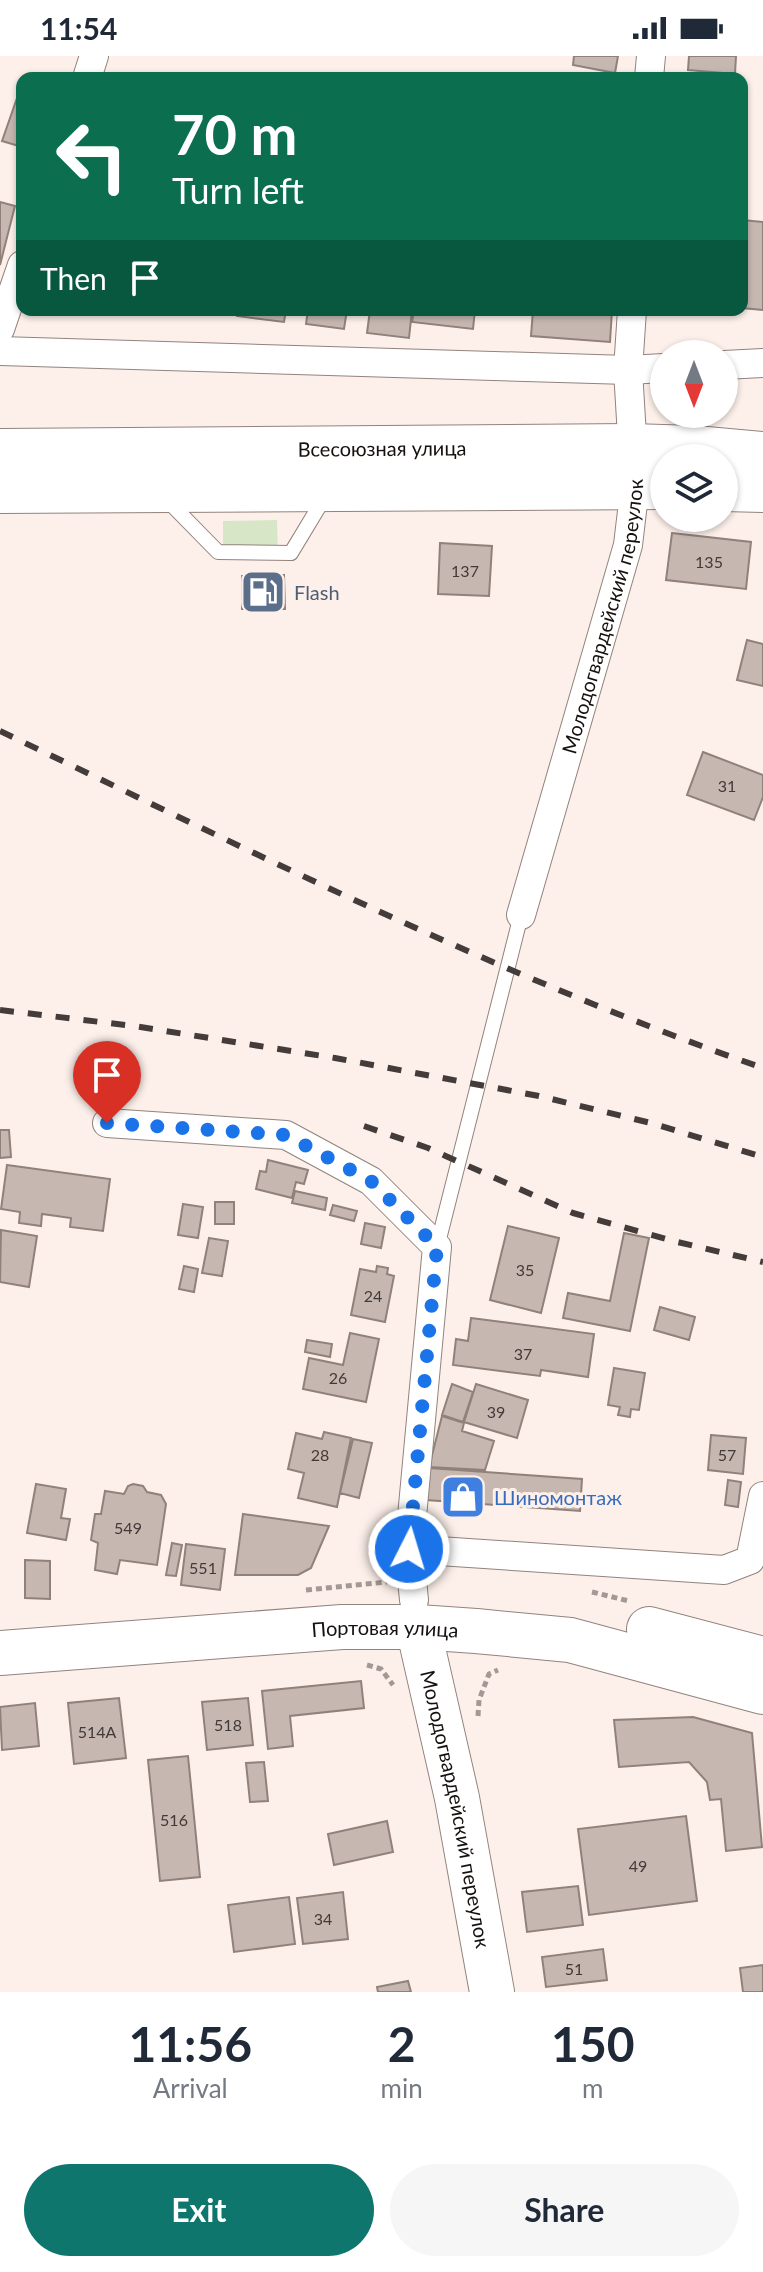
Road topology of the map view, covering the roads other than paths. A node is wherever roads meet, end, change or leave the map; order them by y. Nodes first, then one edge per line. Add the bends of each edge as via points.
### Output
1 (16, 282) edge
2 (632, 316) edge
3 (0, 329) edge
4 (0, 351) edge
5 (763, 363) edge
6 (738, 364) edge
7 (650, 369) edge
8 (628, 370) junction
9 (0, 451) edge
10 (763, 454) edge
11 (644, 473) edge
12 (330, 489) junction
13 (738, 489) edge
14 (157, 490) junction
15 (763, 490) edge
16 (0, 491) edge
17 (521, 915) joint
18 (107, 1123) dead end
19 (437, 1247) junction
20 (763, 1496) edge
21 (409, 1549) junction
22 (416, 1614) junction
23 (0, 1626) edge
24 (0, 1653) edge
25 (763, 1659) edge
26 (763, 1692) edge
27 (492, 1992) edge

1 - 3 street
2 - 8 street, Молодогвардейский переулок
4 - 8 street
5 - 6 street
7 - 8 street
8 - 11 street, Молодогвардейский переулок
9 - 11 main road, Всесоюзная улица
10 - 11 main road, Всесоюзная улица via 695,448
11 - 12 main road, Всесоюзная улица
11 - 17 street, Молодогвардейский переулок
12 - 14 main road, Всесоюзная улица
12 - 14 lane via 291,553 218,552
13 - 15 main road
14 - 16 main road, Всесоюзная улица
17 - 19 lane
18 - 19 street via 286,1135 371,1181
19 - 21 street, Молодогвардейский переулок
20 - 21 street via 750,1560 724,1570
21 - 22 street, Молодогвардейский переулок
22 - 23 main road, Портовая улица via 345,1600
22 - 24 main road, Портовая улица via 342,1627
22 - 25 main road, Портовая улица via 471,1600 577,1611
22 - 26 main road, Портовая улица via 570,1640
22 - 27 main road, Молодогвардейский переулок

